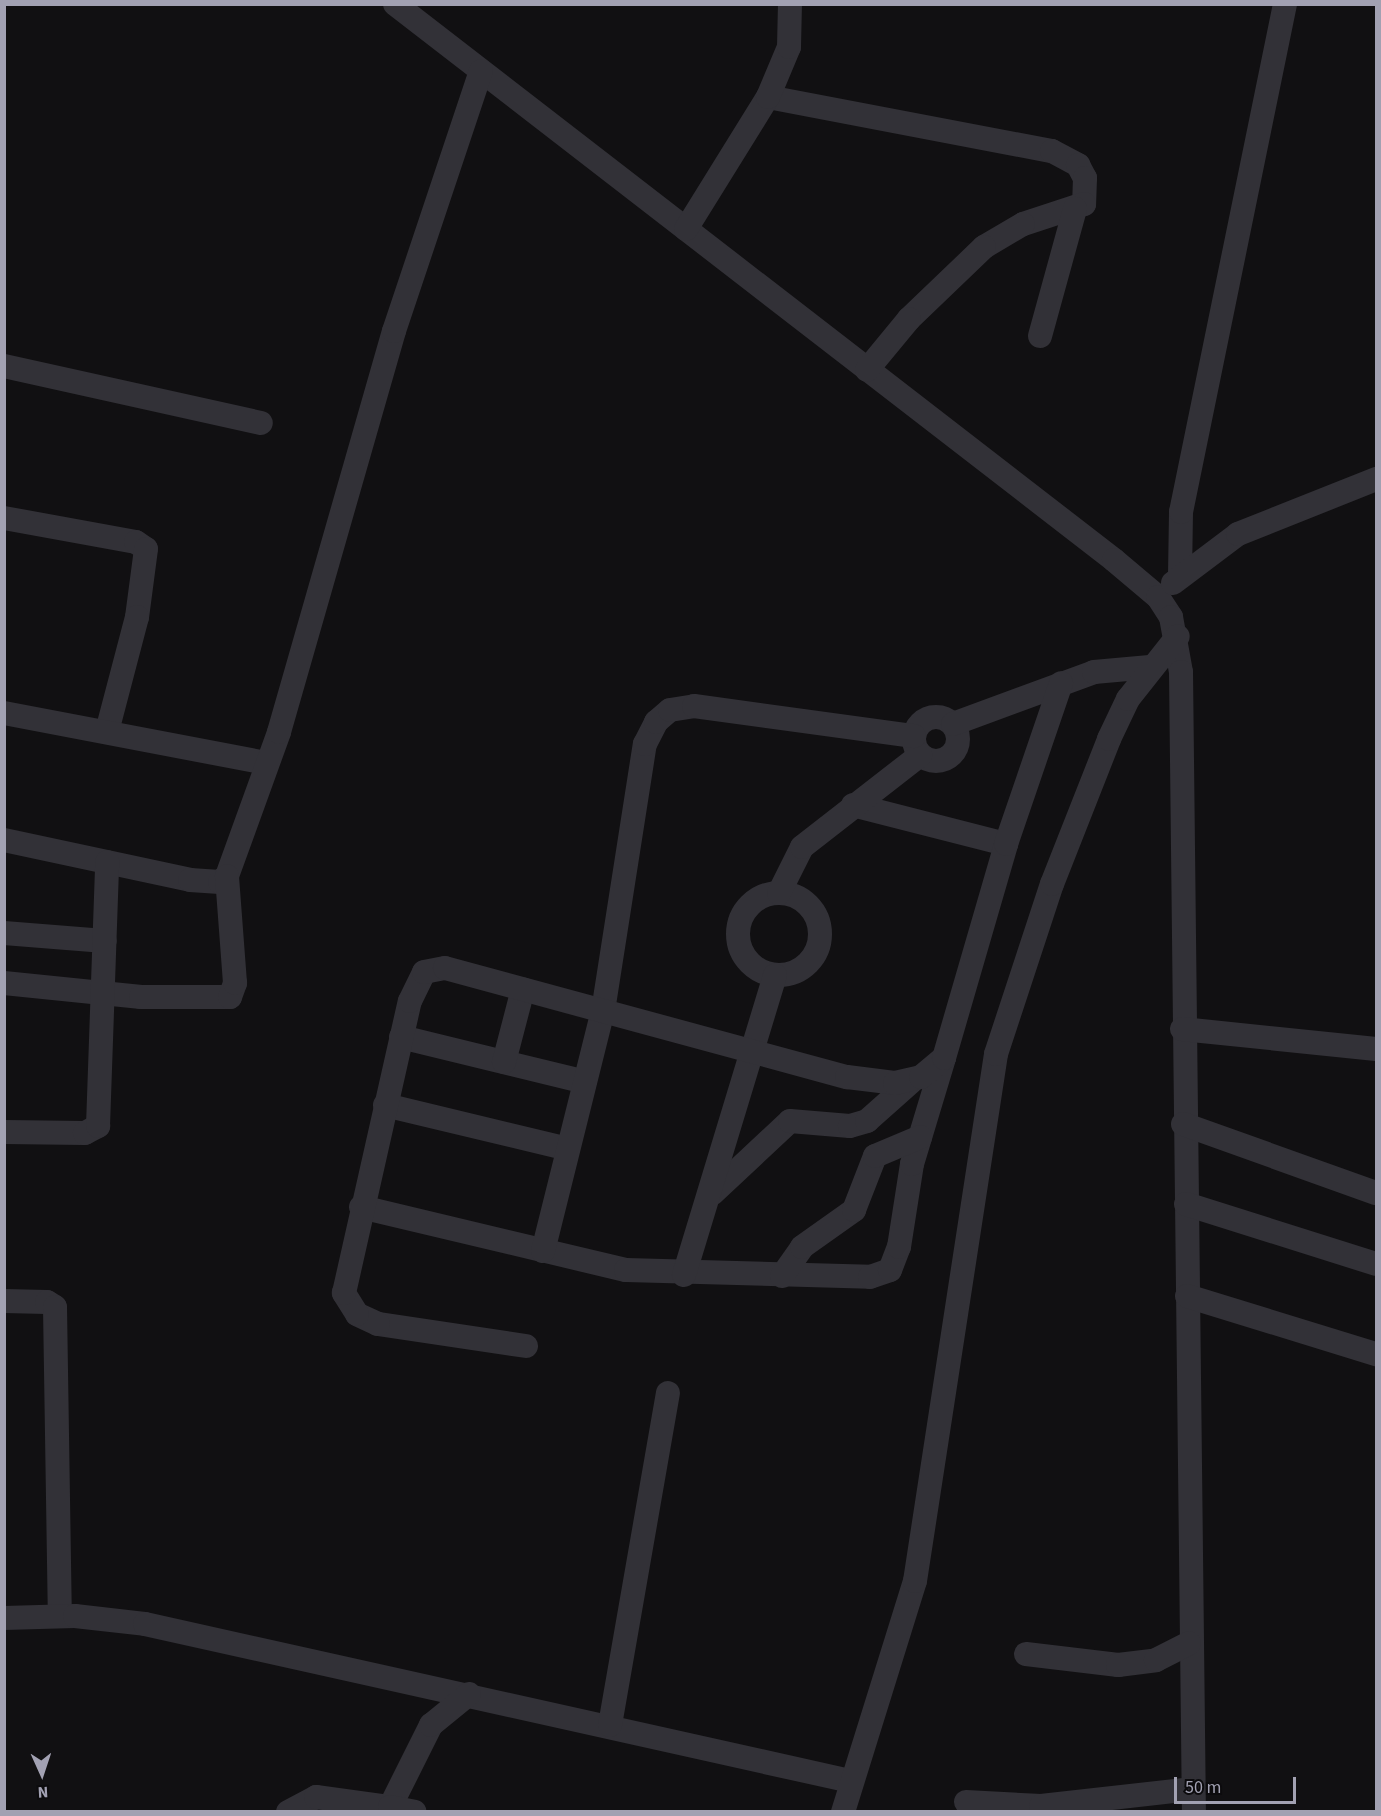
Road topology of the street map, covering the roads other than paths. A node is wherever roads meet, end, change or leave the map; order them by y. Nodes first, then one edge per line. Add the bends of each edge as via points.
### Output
1 (395, 4) edge
2 (790, 4) edge
3 (1285, 4) edge
4 (481, 71) junction
5 (768, 97) junction
6 (1075, 209) junction
7 (686, 229) junction
8 (1040, 336) dead end
9 (4, 366) edge
10 (867, 370) junction
11 (261, 423) dead end
12 (1377, 479) edge
13 (4, 518) edge
14 (1180, 576) junction
15 (1158, 597) junction
16 (1178, 636) junction
17 (1150, 667) junction
18 (1061, 683) junction
19 (4, 713) edge
20 (953, 724) junction
21 (107, 731) junction
22 (917, 745) junction
23 (266, 763) junction
24 (853, 805) junction
25 (4, 840) edge
26 (1006, 844) junction
27 (107, 862) junction
28 (227, 876) junction
29 (779, 892) junction
30 (4, 933) edge
31 (105, 941) junction
32 (775, 976) junction
33 (4, 983) edge
34 (523, 989) junction
35 (104, 994) junction
36 (603, 1011) junction
37 (1182, 1029) junction
38 (401, 1037) junction
39 (1377, 1049) edge
40 (753, 1051) junction
41 (944, 1058) junction
42 (504, 1062) junction
43 (585, 1082) junction
44 (911, 1082) junction
45 (385, 1105) junction
46 (841, 1124) junction
47 (1183, 1124) junction
48 (4, 1132) edge
49 (920, 1137) junction
50 (568, 1149) junction
51 (867, 1169) junction
52 (1377, 1194) edge
53 (708, 1196) junction
54 (1186, 1204) junction
55 (361, 1206) junction
56 (543, 1251) junction
57 (1377, 1264) edge
58 (684, 1275) junction
59 (782, 1276) junction
60 (1187, 1296) junction
61 (4, 1301) edge
62 (526, 1346) dead end
63 (1377, 1354) edge
64 (668, 1393) dead end
65 (60, 1616) junction
66 (4, 1618) edge
67 (1189, 1643) junction
68 (1026, 1654) dead end
69 (469, 1694) junction
70 (610, 1725) junction
71 (850, 1781) junction
72 (1193, 1800) edge
73 (966, 1802) dead end
74 (390, 1809) edge
75 (288, 1812) edge
76 (415, 1812) edge
77 (843, 1812) edge

1 - 4 street
2 - 5 street via 789,47
3 - 14 street via 1182,512
4 - 7 street
4 - 23 street via 394,332
5 - 6 street via 1052,151 1078,165 1085,178 1086,200
5 - 7 street
6 - 8 street
6 - 10 street via 1023,224 984,247 909,319
7 - 10 street
9 - 11 street
10 - 15 street
12 - 14 street via 1270,518
13 - 21 street via 136,542 146,549 137,617
14 - 15 street
15 - 16 street
16 - 17 street
16 - 37 street
17 - 18 street via 1094,672
17 - 71 street via 1128,699 1101,759 1052,884 996,1054 915,1581
18 - 20 street
18 - 26 street
19 - 21 street
20 - 22 street via 930,718
20 - 22 street via 958,738 954,753 941,761
21 - 23 street
22 - 24 street
22 - 36 street via 694,706 670,710 656,722 645,744
23 - 28 street
24 - 26 street
24 - 29 street via 802,847
25 - 27 street
26 - 41 street
27 - 28 street via 209,883
27 - 31 street
28 - 35 street via 234,922 233,994 197,999
29 - 32 street via 759,898 743,912 737,940 749,964
29 - 32 street via 806,903 818,922 820,944 803,968
30 - 31 street
31 - 35 street
32 - 40 street
33 - 35 street
34 - 36 street
34 - 38 street via 432,968 417,981
34 - 42 street
35 - 48 street via 95,1130
36 - 40 street
36 - 43 street
37 - 39 street
37 - 47 street
38 - 42 street
38 - 45 street
40 - 44 street via 847,1077
40 - 53 street
41 - 44 street
41 - 49 street
42 - 43 street
43 - 50 street
44 - 46 street via 867,1121
45 - 50 street
45 - 55 street
46 - 51 street via 858,1136
46 - 53 street via 790,1121
47 - 52 street
47 - 54 street
49 - 51 street via 875,1156
49 - 59 street via 890,1270 870,1277
50 - 56 street
51 - 59 street via 854,1210 802,1247
53 - 58 street
54 - 57 street
54 - 60 street
55 - 56 street
55 - 62 street via 344,1278 348,1305 357,1314 378,1324
56 - 58 street via 626,1270
58 - 59 street
60 - 63 street
60 - 67 street
61 - 65 street via 47,1302 55,1307
64 - 70 street
65 - 66 street
65 - 69 street via 145,1624
67 - 68 street via 1156,1660 1118,1665
67 - 72 street
69 - 70 street
69 - 74 street via 430,1725
70 - 71 street
71 - 77 street
72 - 73 street via 1041,1806
74 - 75 street via 316,1797
74 - 76 street

